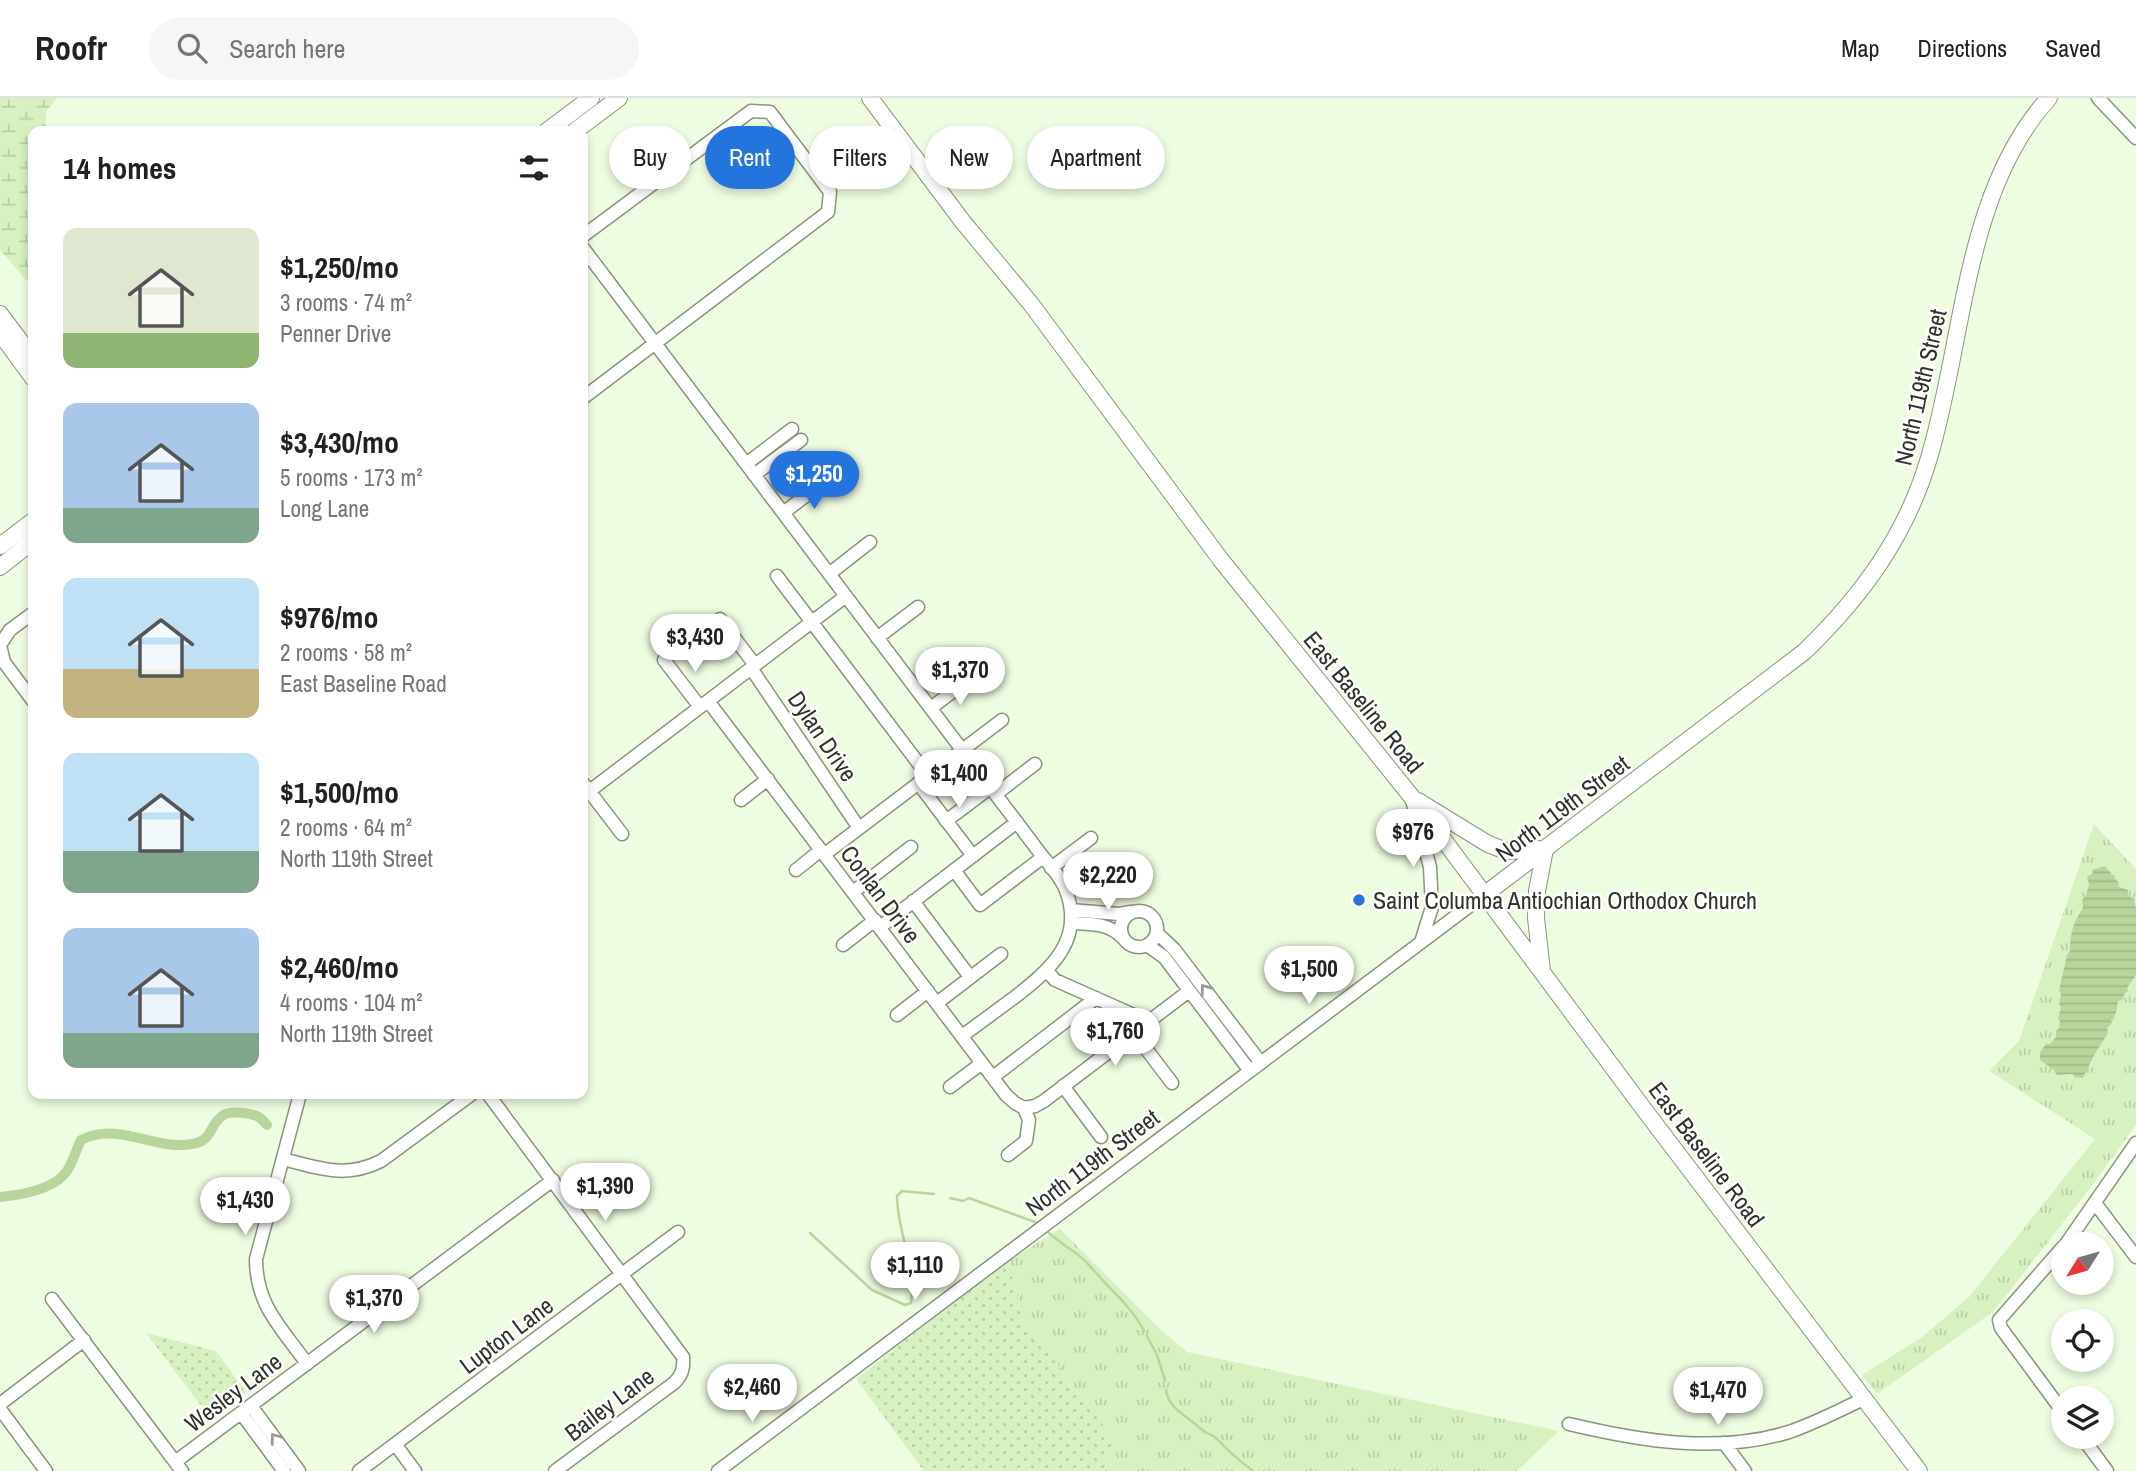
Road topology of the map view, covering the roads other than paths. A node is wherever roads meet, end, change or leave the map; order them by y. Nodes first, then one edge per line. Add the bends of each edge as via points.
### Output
1 (591, 98) edge
2 (619, 98) edge
3 (870, 98) edge
4 (2049, 98) edge
5 (2098, 98) edge
6 (554, 126) edge
7 (582, 126) edge
8 (2136, 138) edge
9 (588, 232) edge
10 (588, 255) edge
11 (0, 314) edge
12 (0, 333) edge
13 (654, 342) junction
14 (28, 351) edge
15 (28, 371) edge
16 (588, 394) edge
17 (792, 429) dead end
18 (800, 440) dead end
19 (750, 469) junction
20 (824, 482) dead end
21 (783, 513) junction
22 (28, 525) edge
23 (870, 542) dead end
24 (28, 545) edge
25 (0, 546) edge
26 (0, 567) edge
27 (829, 574) junction
28 (777, 576) dead end
29 (846, 596) junction
30 (918, 607) dead end
31 (28, 617) edge
32 (720, 619) dead end
33 (811, 622) junction
34 (877, 638) junction
35 (0, 645) edge
36 (664, 660) dead end
37 (753, 666) junction
38 (970, 679) dead end
39 (28, 694) edge
40 (704, 704) junction
41 (931, 708) junction
42 (1002, 720) dead end
43 (962, 750) junction
44 (1035, 764) dead end
45 (768, 779) junction
46 (923, 780) junction
47 (588, 788) edge
48 (993, 790) junction
49 (588, 794) edge
50 (1411, 796) junction
51 (741, 800) dead end
52 (946, 821) junction
53 (1017, 822) junction
54 (859, 828) junction
55 (622, 834) dead end
56 (1091, 838) dead end
57 (911, 847) dead end
58 (1545, 849) junction
59 (823, 852) junction
60 (973, 856) junction
61 (1047, 862) junction
62 (796, 870) dead end
63 (954, 870) junction
64 (853, 892) junction
65 (1484, 895) junction
66 (913, 901) junction
67 (1131, 912) junction
68 (1071, 917) junction
69 (877, 924) junction
70 (1157, 933) junction
71 (1122, 937) junction
72 (1421, 943) junction
73 (843, 945) dead end
74 (1147, 945) junction
75 (1001, 954) dead end
76 (1047, 971) junction
77 (1543, 974) junction
78 (970, 977) junction
79 (928, 991) junction
80 (1189, 991) junction
81 (1096, 998) junction
82 (937, 1003) junction
83 (897, 1015) dead end
84 (1139, 1029) junction
85 (962, 1036) junction
86 (982, 1063) junction
87 (1256, 1067) junction
88 (993, 1077) junction
89 (1172, 1083) dead end
90 (1063, 1086) junction
91 (950, 1087) dead end
92 (299, 1099) edge
93 (465, 1099) edge
94 (492, 1099) edge
95 (1024, 1108) junction
96 (1101, 1136) dead end
97 (2136, 1143) edge
98 (1008, 1155) dead end
99 (283, 1158) junction
100 (552, 1180) junction
101 (2095, 1203) junction
102 (678, 1232) dead end
103 (2074, 1232) edge
104 (2136, 1256) edge
105 (2051, 1261) edge
106 (622, 1273) junction
107 (52, 1299) dead end
108 (84, 1340) junction
109 (307, 1364) junction
110 (2051, 1396) edge
111 (1863, 1399) junction
112 (0, 1407) edge
113 (246, 1409) junction
114 (1569, 1424) dead end
115 (1724, 1443) junction
116 (395, 1444) junction
117 (2091, 1449) edge
118 (178, 1466) edge
119 (46, 1471) edge
120 (284, 1471) edge
121 (299, 1471) edge
122 (359, 1471) edge
123 (415, 1471) edge
124 (555, 1471) edge
125 (718, 1471) edge
126 (1745, 1471) edge
127 (1919, 1471) edge
128 (2107, 1471) edge

1 - 6 main road
2 - 7 main road
3 - 50 main road, East Baseline Road via 963,222 1039,313 1236,580
4 - 58 main road, North 119th Street via 2022,134 1993,194 1975,251 1929,458 1886,555 1835,623 1804,652
5 - 8 street
9 - 13 street via 751,111 770,112 830,192 828,212
10 - 13 street
11 - 14 main road
12 - 15 main road
13 - 16 street
13 - 19 street
17 - 19 street
18 - 19 street
19 - 21 street
20 - 21 street
21 - 27 street
22 - 25 main road
23 - 27 street
24 - 26 main road
27 - 29 street
28 - 33 street
29 - 33 street
29 - 34 street
30 - 34 street
31 - 35 street
32 - 37 street, Dylan Drive
33 - 37 street
33 - 46 street
34 - 41 street
35 - 39 street via 4,662
36 - 40 street, Conlan Drive
37 - 40 street
37 - 54 street, Dylan Drive
38 - 41 street
40 - 45 street, Conlan Drive
40 - 47 street
41 - 43 street
42 - 43 street
43 - 46 street
43 - 48 street
44 - 48 street
45 - 51 street
45 - 59 street, Conlan Drive
46 - 52 street
46 - 54 street
48 - 52 street
48 - 53 street
49 - 55 street
50 - 58 main road via 1488,844 1506,851
50 - 65 main road, East Baseline Road
50 - 72 street via 1430,867 1432,907
52 - 60 street
53 - 60 street
53 - 61 street
54 - 59 street
56 - 61 street
57 - 64 street
58 - 65 main road, North 119th Street
58 - 77 main road via 1536,918
59 - 62 street
59 - 64 street, Conlan Drive
60 - 63 street
61 - 63 street via 980,905
61 - 68 street via 1065,887
63 - 66 street
64 - 69 street, Conlan Drive
65 - 72 street, North 119th Street
65 - 77 main road, East Baseline Road
66 - 69 street
66 - 78 street
67 - 68 street
67 - 70 street via 1148,913
67 - 71 street via 1121,925
68 - 71 street via 1114,929
68 - 76 street via 1061,954
69 - 73 street
69 - 79 street, Conlan Drive
70 - 74 street
87 -> 70 street via 1174,949
71 - 74 street via 1136,947
72 - 87 street, North 119th Street
74 - 80 street via 1164,957
75 - 78 street
76 - 81 street via 1055,980
76 - 85 street
77 - 111 main road, East Baseline Road
78 - 82 street
79 - 82 street, Conlan Drive
79 - 83 street
80 - 84 street
80 - 87 street
81 - 84 street via 1136,1016
81 - 88 street
82 - 85 street, Conlan Drive
84 - 89 street
84 - 90 street
85 - 86 street, Conlan Drive
86 - 88 street, Conlan Drive
86 - 91 street
87 - 125 street, North 119th Street
88 - 95 street, Conlan Drive via 1006,1095
90 - 95 street via 1044,1101
90 - 96 street
92 - 99 street
93 - 99 street via 368,1168 334,1171
94 - 100 street
95 - 98 street via 1029,1120 1026,1140
97 - 101 street
99 - 109 street via 256,1259 256,1275 264,1304
100 - 106 street
100 - 109 street, Wesley Lane
101 - 103 street
101 - 104 street
102 - 106 street, Lupton Lane
105 - 110 street via 1999,1320
106 - 116 street, Lupton Lane
106 - 124 street, Bailey Lane via 678,1348 684,1368 674,1383
107 - 108 street
108 - 112 street
108 - 118 street
109 - 113 street, Wesley Lane
111 - 115 street via 1789,1432
111 - 127 main road, East Baseline Road
112 - 119 street
113 - 118 street, Wesley Lane
113 - 120 street
121 -> 113 street
114 - 115 street via 1670,1442
115 - 126 street
116 - 122 street, Lupton Lane
116 - 123 street
117 - 128 street

